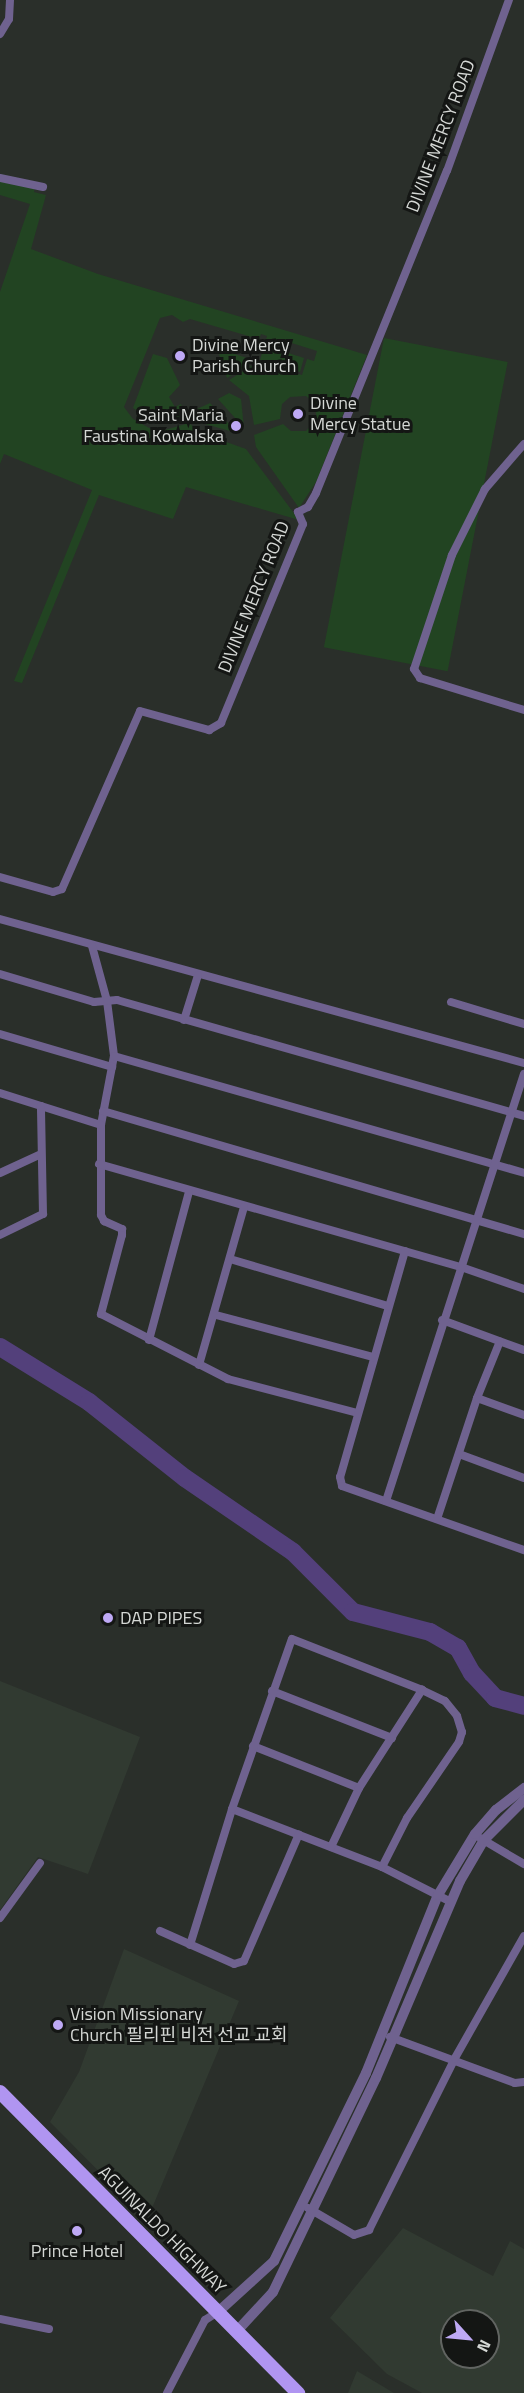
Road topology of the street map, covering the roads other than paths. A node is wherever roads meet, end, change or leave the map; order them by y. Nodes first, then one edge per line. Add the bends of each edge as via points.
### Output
1 (10, 0) edge
2 (509, 0) edge
3 (0, 34) edge
4 (0, 178) edge
5 (43, 187) dead end
6 (524, 444) edge
7 (524, 710) edge
8 (0, 877) edge
9 (0, 919) edge
10 (92, 946) junction
11 (0, 974) edge
12 (198, 975) junction
13 (107, 1001) junction
14 (451, 1002) dead end
15 (184, 1020) junction
16 (524, 1024) edge
17 (0, 1034) edge
18 (114, 1056) junction
19 (524, 1063) edge
20 (112, 1067) junction
21 (524, 1074) edge
22 (0, 1093) edge
23 (41, 1106) junction
24 (103, 1111) junction
25 (509, 1111) junction
26 (524, 1116) edge
27 (101, 1125) junction
28 (41, 1154) junction
29 (492, 1163) junction
30 (99, 1164) junction
31 (0, 1173) edge
32 (524, 1173) edge
33 (189, 1192) junction
34 (244, 1207) junction
35 (476, 1218) junction
36 (0, 1234) edge
37 (524, 1234) edge
38 (405, 1251) junction
39 (230, 1259) junction
40 (461, 1267) junction
41 (524, 1289) edge
42 (388, 1306) junction
43 (216, 1315) junction
44 (442, 1320) junction
45 (149, 1340) junction
46 (500, 1341) junction
47 (524, 1350) edge
48 (374, 1357) junction
49 (199, 1365) junction
50 (477, 1398) junction
51 (358, 1413) junction
52 (524, 1415) edge
53 (459, 1454) junction
54 (524, 1478) edge
55 (386, 1501) junction
56 (437, 1519) junction
57 (524, 1550) edge
58 (422, 1690) junction
59 (272, 1692) junction
60 (392, 1738) junction
61 (253, 1746) junction
62 (359, 1788) junction
63 (522, 1794) edge
64 (232, 1809) junction
65 (298, 1834) junction
66 (479, 1837) junction
67 (331, 1846) junction
68 (40, 1863) dead end
69 (524, 1864) edge
70 (382, 1867) junction
71 (438, 1895) junction
72 (449, 1901) junction
73 (0, 1918) edge
74 (160, 1931) dead end
75 (524, 1936) edge
76 (190, 1945) junction
77 (388, 2036) junction
78 (455, 2058) junction
79 (524, 2082) edge
80 (0, 2092) edge
81 (308, 2208) junction
82 (218, 2312) junction
83 (0, 2319) edge
84 (49, 2329) dead end
85 (237, 2331) junction
86 (166, 2393) edge
87 (298, 2393) edge

1 - 3 street via 9,19
2 - 8 street, DIVINE MERCY ROAD via 447,171 316,493 308,507 298,512 303,525 216,728 209,730 146,710 136,716 62,889 53,892
4 - 5 street
6 - 7 street via 485,489 452,555 414,669 420,678
9 - 10 street
10 - 12 street
10 - 13 street
11 - 13 street via 94,1002
12 - 15 street
12 - 19 street
13 - 15 street via 117,1000
13 - 18 street
14 - 16 street
15 - 25 street
17 - 20 street
18 - 20 street
18 - 29 street
20 - 24 street
21 - 25 street
22 - 23 street
23 - 27 street
23 - 28 street
24 - 27 street
24 - 35 street
25 - 26 street
25 - 29 street
27 - 30 street
28 - 31 street
28 - 36 street via 43,1214
29 - 32 street
29 - 35 street
30 - 33 street
30 - 45 street via 101,1219 118,1226 122,1235 101,1314
33 - 34 street
33 - 45 street
34 - 38 street
34 - 39 street
35 - 37 street
35 - 40 street
38 - 40 street
38 - 42 street
39 - 42 street
39 - 43 street
40 - 41 street
40 - 44 street
42 - 48 street
43 - 48 street
43 - 49 street
44 - 46 street
44 - 55 street
45 - 49 street
46 - 47 street
46 - 50 street
48 - 51 street
49 - 51 street via 228,1379
50 - 52 street
50 - 53 street
51 - 55 street via 340,1477 342,1486
53 - 54 street
53 - 56 street
55 - 56 street
56 - 57 street
58 - 59 street via 292,1639
58 - 60 street
58 - 70 street via 445,1701 462,1732 407,1818
59 - 60 street
59 - 61 street
60 - 62 street
61 - 62 street
61 - 64 street
62 - 67 street
63 - 66 street
64 - 65 street
64 - 76 street
65 - 67 street
65 - 76 street via 244,1961 234,1964
66 - 69 street
66 - 71 street
66 - 72 street
67 - 70 street
68 - 73 street
70 - 71 street
71 - 72 street
71 - 77 street
72 - 77 street
74 - 76 street
75 - 78 street
77 - 78 street
77 - 81 street
78 - 79 street via 514,2083
78 - 81 street via 369,2230 354,2235
80 - 82 main road, AGUINALDO HIGHWAY
81 - 82 street via 274,2261
81 - 85 street via 273,2292
82 - 85 main road, AGUINALDO HIGHWAY
82 - 86 street via 205,2320
83 - 84 street
85 - 87 main road, AGUINALDO HIGHWAY

